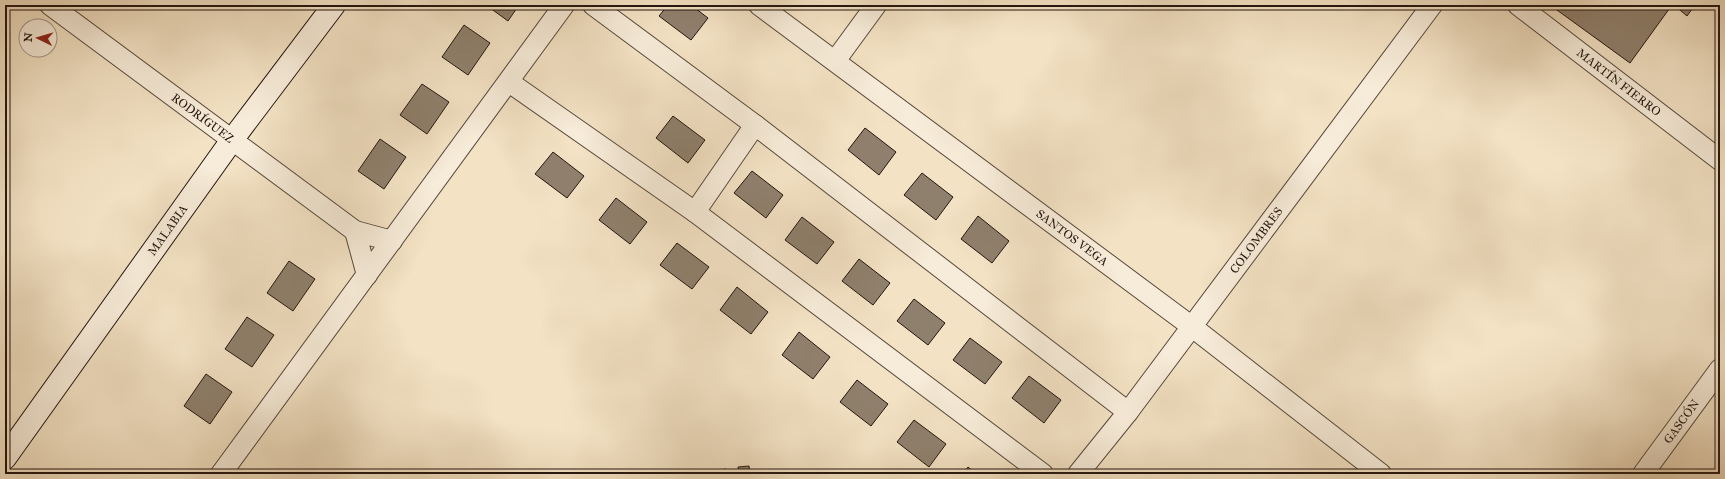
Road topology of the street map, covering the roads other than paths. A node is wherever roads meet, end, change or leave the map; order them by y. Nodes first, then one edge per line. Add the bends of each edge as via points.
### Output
1 (50, 5) edge
2 (334, 5) edge
3 (564, 5) edge
4 (593, 5) edge
5 (759, 5) edge
6 (876, 5) edge
7 (1432, 5) edge
8 (1518, 5) edge
9 (835, 61) junction
10 (509, 82) junction
11 (755, 125) junction
12 (232, 140) junction
13 (1720, 160) edge
14 (696, 212) junction
15 (355, 231) junction
16 (392, 241) junction
17 (367, 275) junction
18 (1191, 326) junction
19 (1720, 369) edge
20 (1128, 412) junction
21 (5, 458) edge
22 (221, 474) edge
23 (1043, 474) edge
24 (1078, 474) edge
25 (1381, 474) edge
26 (1642, 474) edge

1 - 12 street, RODRÍGUEZ
2 - 12 main road, MALABIA
3 - 10 street
4 - 11 street
5 - 9 street, SANTOS VEGA
6 - 9 street
7 - 18 street, COLOMBRES
8 - 13 street, MARTÍN FIERRO
9 - 18 street, SANTOS VEGA
10 - 14 street
10 - 16 street
11 - 14 street
11 - 20 street
12 - 15 street, RODRÍGUEZ
12 - 21 main road, MALABIA
14 - 23 street
15 - 16 street
15 - 17 street
16 - 17 street
17 - 22 street
18 - 20 street, COLOMBRES
18 - 25 street, SANTOS VEGA
19 - 26 street, GASCÓN
20 - 24 street, COLOMBRES

